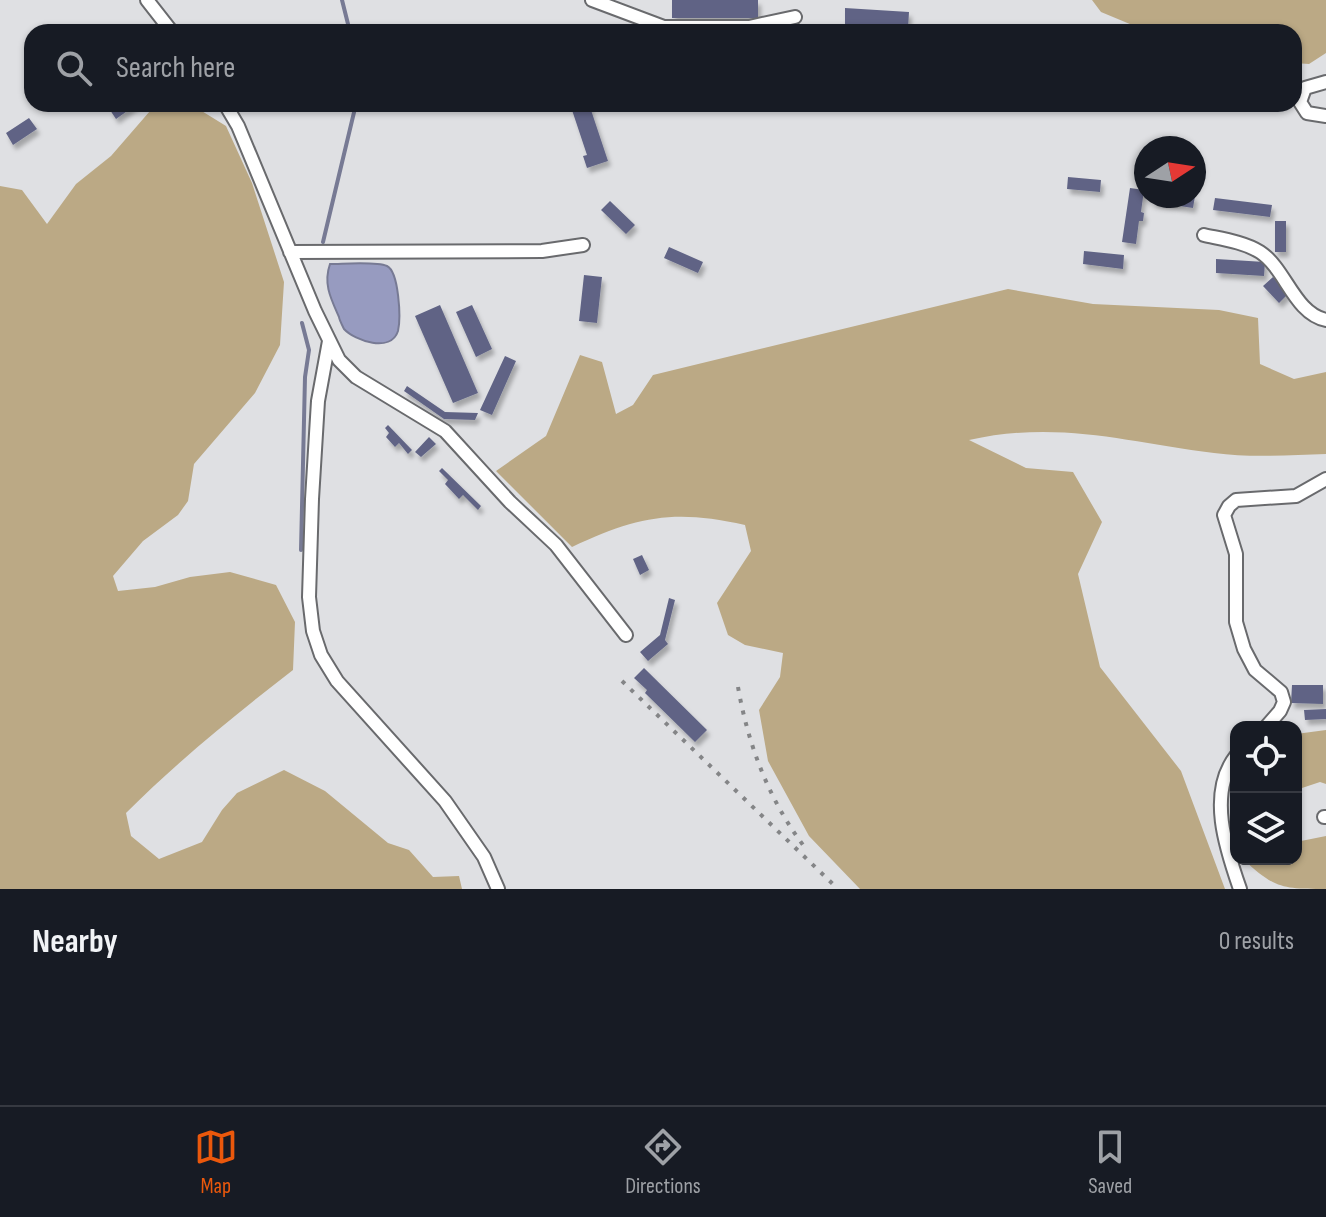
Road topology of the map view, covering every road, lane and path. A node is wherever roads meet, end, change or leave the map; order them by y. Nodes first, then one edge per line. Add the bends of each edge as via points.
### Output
1 (147, 0) edge
2 (592, 0) edge
3 (795, 17) dead end
4 (166, 24) edge
5 (656, 24) edge
6 (763, 24) edge
7 (1326, 82) edge
8 (1302, 96) edge
9 (1302, 105) edge
10 (230, 112) edge
11 (1326, 116) edge
12 (1204, 235) dead end
13 (583, 245) dead end
14 (290, 252) junction
15 (1326, 320) edge
16 (329, 341) junction
17 (1326, 479) edge
18 (626, 635) dead end
19 (1271, 721) edge
20 (1230, 767) edge
21 (498, 889) edge
22 (1240, 889) edge

1 - 4 street
2 - 5 street
3 - 6 street
7 - 8 street via 1305,88
9 - 11 street via 1307,113
10 - 14 street
12 - 15 street via 1260,252 1306,310
13 - 14 street via 542,251
14 - 16 street
16 - 18 street via 356,377 445,431 556,545
16 - 21 street via 318,401 312,499 313,631 337,681 445,801 484,857
17 - 19 street via 1296,496 1236,500 1224,515 1236,554 1236,622 1244,649 1284,702
20 - 22 street via 1219,801

